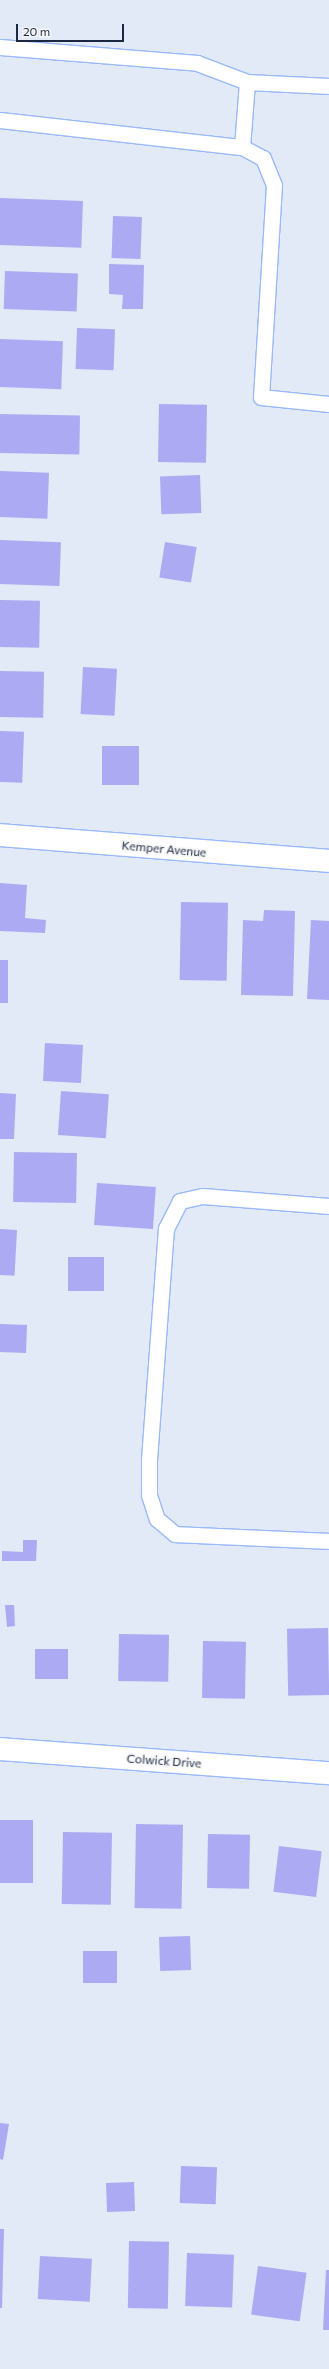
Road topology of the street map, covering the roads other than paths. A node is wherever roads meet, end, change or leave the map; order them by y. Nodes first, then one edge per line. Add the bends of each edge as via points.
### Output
1 (0, 47) edge
2 (247, 82) junction
3 (329, 86) edge
4 (0, 120) edge
5 (242, 147) junction
6 (329, 404) edge
7 (0, 835) edge
8 (329, 861) edge
9 (329, 1206) edge
10 (329, 1541) edge
11 (0, 1749) edge
12 (329, 1773) edge

1 - 2 lane via 197,63
2 - 3 lane
2 - 5 lane
4 - 5 lane
5 - 6 lane via 263,158 274,185 261,397
7 - 8 street, Kemper Avenue
9 - 10 lane via 202,1196 180,1201 166,1228 148,1460 148,1495 157,1518 175,1534
11 - 12 street, Colwick Drive

